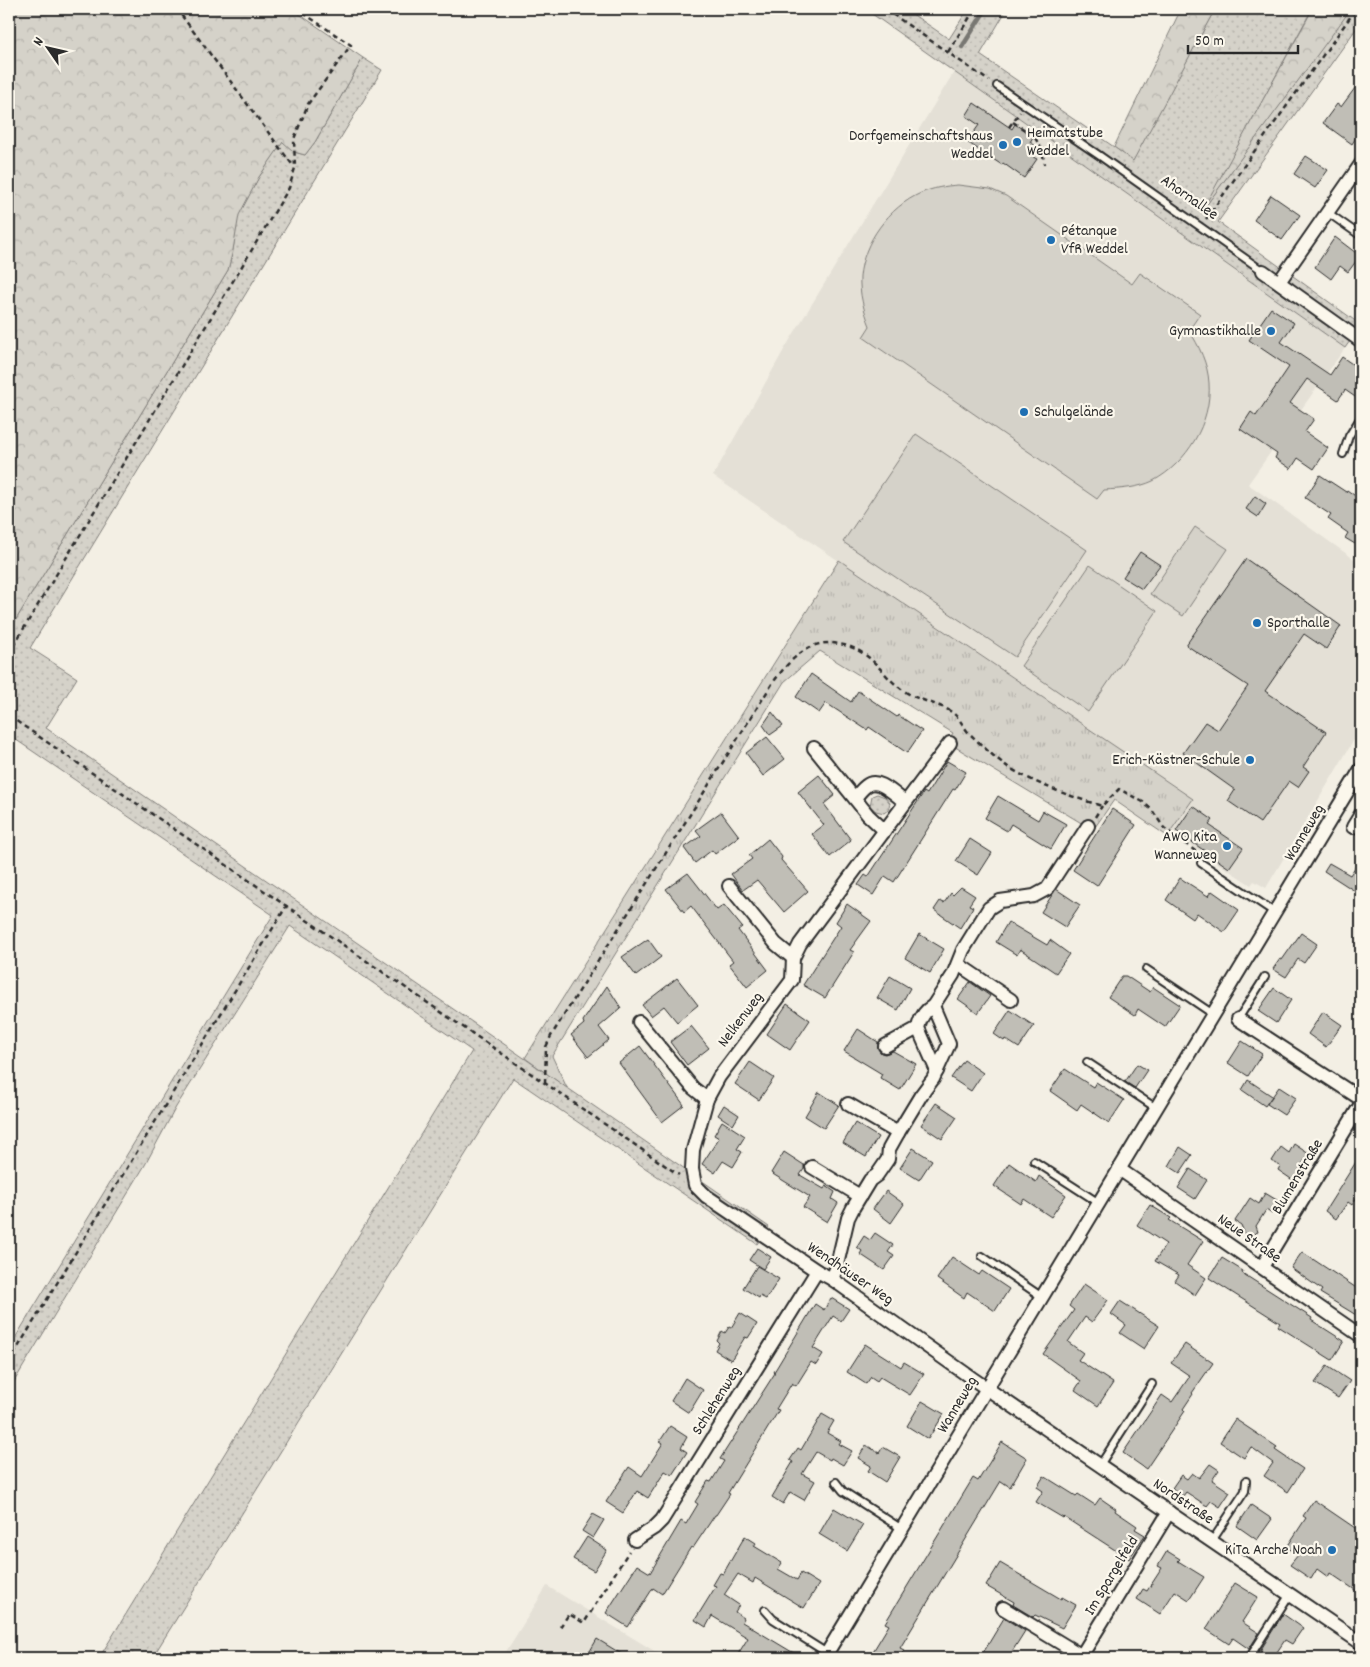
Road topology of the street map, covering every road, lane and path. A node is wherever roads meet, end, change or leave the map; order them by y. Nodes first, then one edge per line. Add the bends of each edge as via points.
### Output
1 (175, 9) edge
2 (298, 9) edge
3 (884, 9) edge
4 (975, 9) edge
5 (1356, 9) edge
6 (948, 52) junction
7 (997, 86) joint
8 (1025, 105) junction
9 (1013, 122) junction
10 (1009, 127) dead end
11 (1045, 164) dead end
12 (1361, 164) edge
13 (295, 168) junction
14 (1327, 212) junction
15 (1201, 226) junction
16 (1361, 236) edge
17 (1263, 271) joint
18 (1279, 282) junction
19 (1361, 340) edge
20 (1361, 417) edge
21 (1343, 454) dead end
22 (9, 653) edge
23 (9, 716) edge
24 (950, 743) dead end
25 (814, 748) dead end
26 (1361, 769) edge
27 (855, 798) junction
28 (905, 802) junction
29 (1361, 814) edge
30 (1088, 826) dead end
31 (1357, 830) edge
32 (886, 831) junction
33 (1200, 854) dead end
34 (1200, 864) dead end
35 (729, 886) dead end
36 (287, 905) junction
37 (1274, 912) junction
38 (793, 958) junction
39 (958, 964) junction
40 (1146, 969) dead end
41 (1265, 977) dead end
42 (1011, 1000) dead end
43 (932, 1006) junction
44 (1213, 1014) junction
45 (1238, 1020) joint
46 (639, 1022) dead end
47 (918, 1028) junction
48 (885, 1046) dead end
49 (1087, 1062) dead end
50 (937, 1071) junction
51 (545, 1083) junction
52 (1361, 1099) edge
53 (706, 1100) junction
54 (848, 1104) dead end
55 (1361, 1104) edge
56 (1156, 1108) junction
57 (898, 1133) junction
58 (1034, 1161) dead end
59 (812, 1167) dead end
60 (1119, 1169) junction
61 (695, 1185) junction
62 (860, 1196) junction
63 (1099, 1203) junction
64 (982, 1256) dead end
65 (1262, 1267) junction
66 (816, 1271) junction
67 (832, 1279) junction
68 (1042, 1297) junction
69 (1361, 1336) edge
70 (9, 1362) edge
71 (1152, 1384) dead end
72 (987, 1388) junction
73 (1100, 1465) junction
74 (1246, 1481) dead end
75 (836, 1482) dead end
76 (1170, 1512) junction
77 (902, 1529) junction
78 (635, 1540) joint
79 (1212, 1541) junction
80 (1290, 1594) junction
81 (1003, 1608) dead end
82 (765, 1610) dead end
83 (560, 1627) dead end
84 (1361, 1644) edge
85 (825, 1656) edge
86 (1081, 1657) edge
87 (1249, 1658) edge

1 - 13 path
2 - 13 path via 351,45 308,104 294,139
3 - 6 path
4 - 6 path
5 - 15 path
6 - 7 path
7 - 8 lane, Ahornallee
8 - 9 path
8 - 15 lane, Ahornallee
9 - 10 path
9 - 11 path via 1034,136
12 - 14 street
13 - 22 path via 289,188
14 - 16 lane
14 - 18 street
15 - 17 lane, Ahornallee
17 - 18 street, Ahornallee
18 - 19 street, Ahornallee
20 - 21 lane
23 - 36 path
24 - 28 street, Nelkenweg
25 - 27 street
26 - 37 street, Wanneweg
27 - 28 street via 866,785 876,783
27 - 32 street
28 - 32 street, Nelkenweg
29 - 31 street
30 - 39 street via 1047,889 1034,896 1000,901 989,908
32 - 38 street, Nelkenweg via 800,944
33 - 51 path via 1164,828 1143,802 1119,789 1102,806 1051,788 1008,766 967,731 954,714 906,693 862,652 832,643 810,647 790,661 772,684 550,1036 546,1048
34 - 37 lane
35 - 38 street via 776,944
36 - 51 path
36 - 70 path
37 - 44 street, Wanneweg
38 - 53 street, Nelkenweg via 792,980 719,1077
39 - 42 street
39 - 43 street
40 - 44 lane
41 - 45 lane
43 - 47 street via 919,1020
43 - 50 street via 949,1044
44 - 56 street, Wanneweg
45 - 52 street
46 - 53 street
47 - 48 street
47 - 50 street
49 - 56 lane
50 - 57 street
51 - 61 path
53 - 61 street, Nelkenweg via 693,1150
54 - 57 street
55 - 65 street, Blumenstraße
56 - 60 street, Wanneweg
57 - 62 street via 889,1149 888,1159
58 - 63 lane
59 - 62 street
60 - 63 street, Wanneweg
60 - 65 street, Neue Straße
61 - 66 street, Wendhäuser Weg via 706,1196
62 - 67 street via 848,1218
63 - 68 street, Wanneweg
64 - 68 lane
65 - 69 street, Neue Straße
66 - 67 street, Wendhäuser Weg
66 - 78 street, Schlehenweg via 662,1520
67 - 72 street, Wendhäuser Weg
68 - 72 street, Wanneweg
71 - 73 lane
72 - 73 street, Nordstraße
72 - 77 street, Wanneweg
73 - 76 street, Nordstraße
74 - 79 lane via 1245,1491
75 - 77 lane
76 - 79 street, Nordstraße
76 - 86 street, Im Spargelfeld
77 - 85 street, Wanneweg
78 - 83 path via 584,1623 568,1614
79 - 80 street, Nordstraße
80 - 84 street, Nordstraße
80 - 87 lane
81 - 86 street, Im Spargelfeld
82 - 85 lane, Wanneweg

